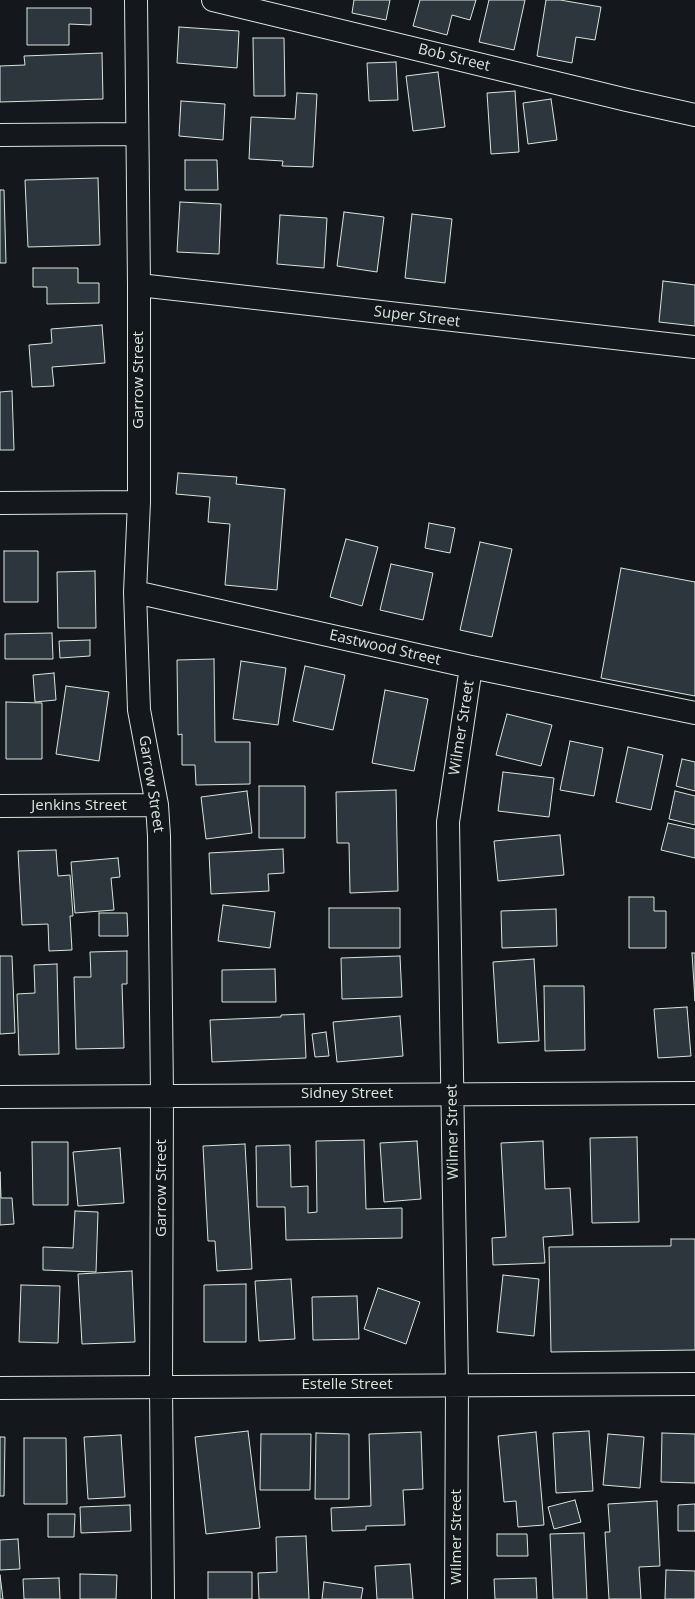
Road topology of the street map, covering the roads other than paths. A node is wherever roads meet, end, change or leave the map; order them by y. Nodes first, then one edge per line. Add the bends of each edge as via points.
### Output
1 (136, 0) edge
2 (213, 0) edge
3 (695, 115) edge
4 (0, 134) edge
5 (136, 134) junction
6 (140, 285) junction
7 (695, 347) edge
8 (139, 502) junction
9 (0, 503) edge
10 (134, 592) junction
11 (471, 667) junction
12 (695, 713) edge
13 (157, 805) junction
14 (0, 806) edge
15 (695, 1092) edge
16 (452, 1094) junction
17 (162, 1095) junction
18 (0, 1097) edge
19 (695, 1384) edge
20 (457, 1385) junction
21 (161, 1387) junction
22 (0, 1388) edge
23 (163, 1599) edge
24 (456, 1599) edge

1 - 5 street, Garrow Street
2 - 3 street, Bob Street
4 - 5 street
5 - 6 street, Garrow Street
6 - 7 street, Super Street
6 - 8 street, Garrow Street
8 - 9 street
8 - 10 street, Garrow Street
10 - 11 street, Eastwood Street
10 - 13 street, Garrow Street via 139,710
11 - 12 street, Eastwood Street
11 - 16 street, Wilmer Street via 448,822
13 - 14 street, Jenkins Street
13 - 17 street, Garrow Street
15 - 16 street, Sidney Street
16 - 17 street, Sidney Street
16 - 20 street, Wilmer Street
17 - 18 street, Sidney Street
17 - 21 street, Garrow Street
19 - 20 street, Estelle Street
20 - 21 street, Estelle Street
20 - 24 street, Wilmer Street
21 - 22 street, Estelle Street
21 - 23 street, Garrow Street

